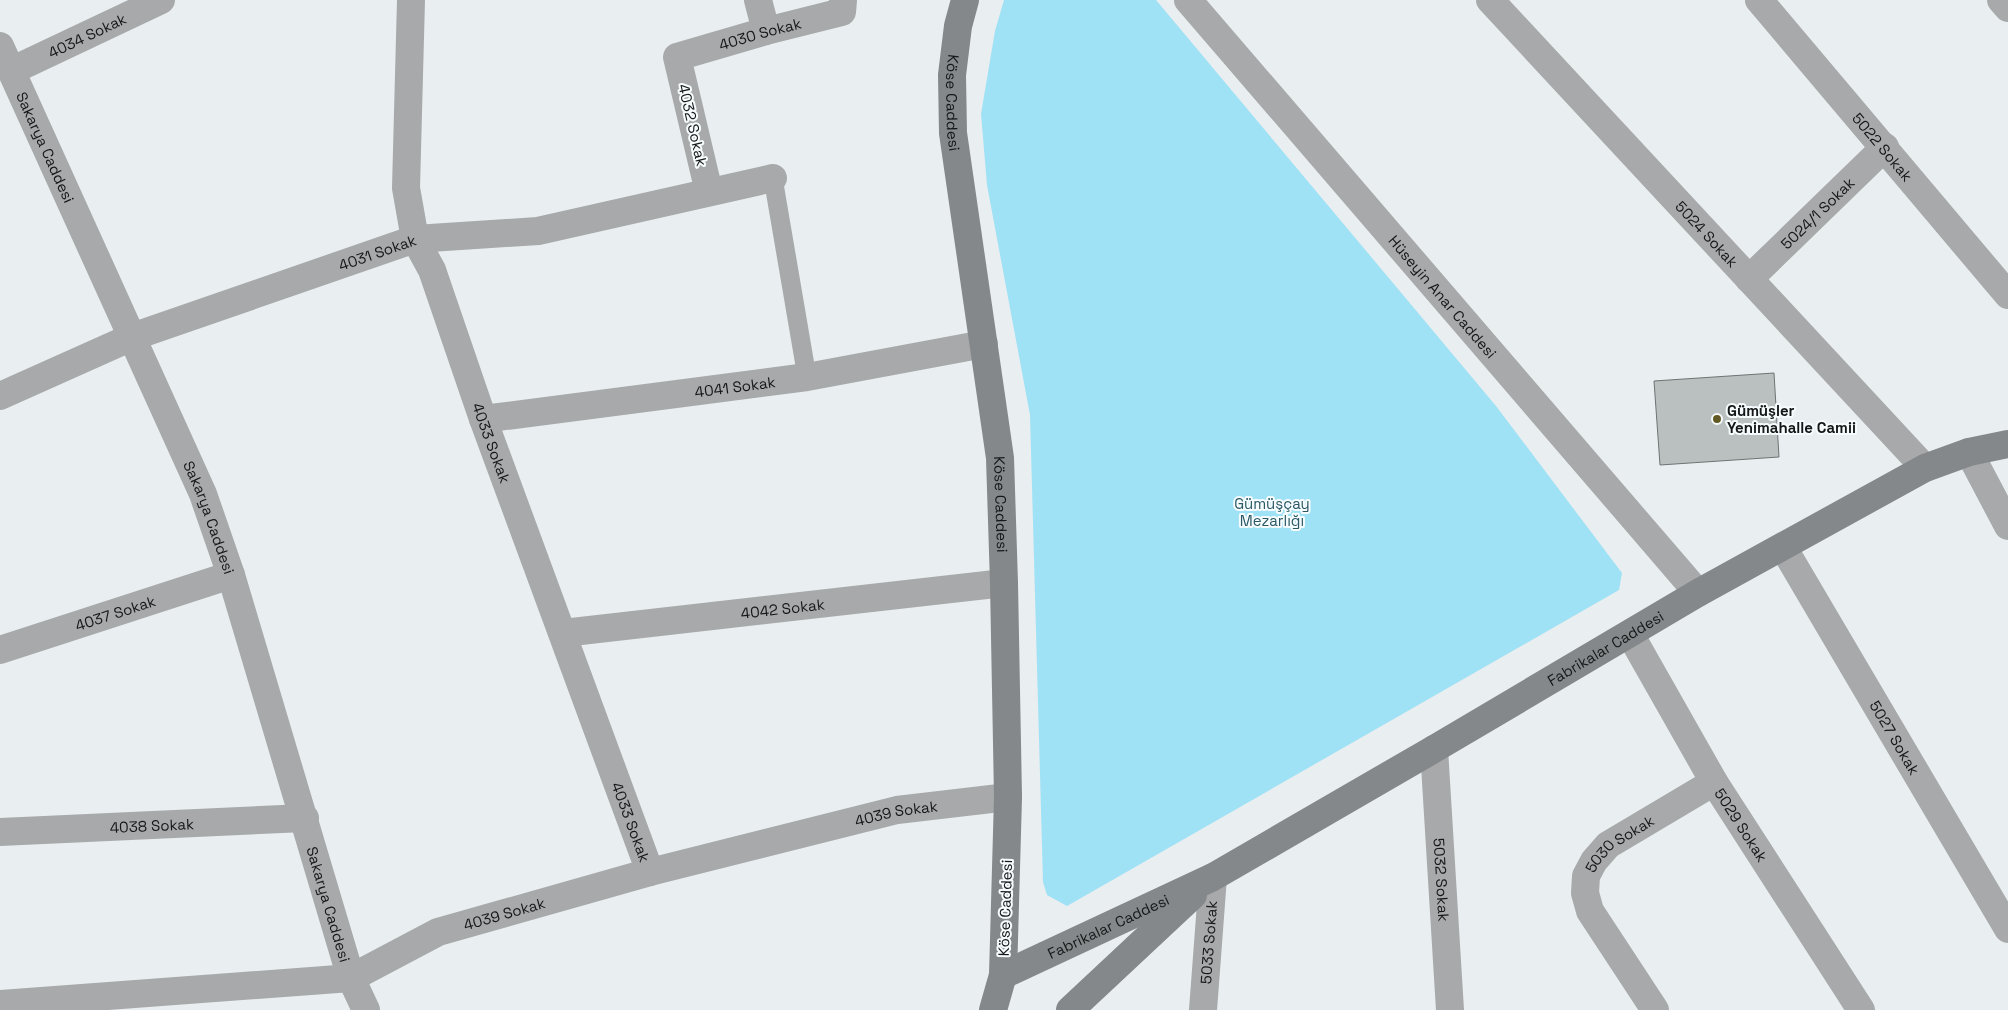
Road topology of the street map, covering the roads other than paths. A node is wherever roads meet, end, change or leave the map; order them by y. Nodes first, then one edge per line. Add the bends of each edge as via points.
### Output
1 (161, 0) edge
2 (411, 0) edge
3 (758, 0) edge
4 (965, 0) edge
5 (1188, 0) edge
6 (1490, 0) edge
7 (1759, 0) edge
8 (2002, 0) edge
9 (843, 6) edge
10 (2008, 8) edge
11 (766, 31) junction
12 (0, 46) edge
13 (677, 57) joint
14 (11, 71) junction
15 (1885, 147) junction
16 (773, 178) joint
17 (709, 192) junction
18 (415, 239) junction
19 (1749, 279) junction
20 (2008, 295) edge
21 (132, 337) junction
22 (984, 344) junction
23 (807, 377) junction
24 (0, 396) edge
25 (483, 419) junction
26 (2008, 444) edge
27 (1970, 452) junction
28 (1925, 468) junction
29 (2008, 526) edge
30 (1784, 547) junction
31 (231, 574) junction
32 (1004, 583) junction
33 (1698, 593) junction
34 (563, 633) junction
35 (1630, 634) junction
36 (0, 650) edge
37 (1434, 750) junction
38 (1714, 782) junction
39 (1008, 797) junction
40 (305, 818) junction
41 (0, 832) edge
42 (650, 872) junction
43 (1213, 876) junction
44 (2008, 929) edge
45 (1003, 975) junction
46 (351, 978) junction
47 (0, 1004) edge
48 (366, 1010) edge
49 (993, 1010) edge
50 (1070, 1010) edge
51 (1203, 1010) edge
52 (1450, 1010) edge
53 (1655, 1010) edge
54 (1861, 1010) edge

1 - 14 street, 4034 Sokak
2 - 18 street, 4033 Sokak via 406,188
3 - 11 street
4 - 22 street, Köse Caddesi via 952,75 953,133
5 - 33 street, Hüseyin Anar Caddesi
6 - 19 street, 5024 Sokak
7 - 15 street, 5022 Sokak
8 - 10 street
9 - 11 street, 4030 Sokak
11 - 13 street, 4030 Sokak
12 - 14 street, Sakarya Caddesi
13 - 17 street, 4032 Sokak
14 - 21 street, Sakarya Caddesi
15 - 19 street, 5024/1 Sokak
15 - 20 street, 5022 Sokak
16 - 17 street, 4031 Sokak
16 - 23 lane
17 - 18 street, 4031 Sokak via 538,231
18 - 21 street, 4031 Sokak
18 - 25 street, 4033 Sokak via 432,270
19 - 28 street, 5024 Sokak
21 - 24 street, 4031 Sokak
21 - 31 street, Sakarya Caddesi via 203,494
22 - 23 street, 4041 Sokak
22 - 32 street, Köse Caddesi via 1000,458
23 - 25 street, 4041 Sokak
25 - 34 street, 4033 Sokak
26 - 27 street, Fabrikalar Caddesi
27 - 28 street, Fabrikalar Caddesi
27 - 29 street
28 - 30 street, Fabrikalar Caddesi
30 - 33 street, Fabrikalar Caddesi
30 - 44 street, 5027 Sokak
31 - 36 street, 4037 Sokak
31 - 40 street, Sakarya Caddesi
32 - 34 street, 4042 Sokak
32 - 39 street, Köse Caddesi
33 - 35 street, Fabrikalar Caddesi
34 - 42 street, 4033 Sokak
35 - 37 street, Fabrikalar Caddesi
35 - 38 street, 5029 Sokak
37 - 43 street, Fabrikalar Caddesi
37 - 52 street, 5032 Sokak
38 - 53 street, 5030 Sokak via 1608,845 1586,876 1585,893 1590,911
38 - 54 street, 5029 Sokak
39 - 42 street, 4039 Sokak via 897,810
39 - 45 street, Köse Caddesi
40 - 41 street, 4038 Sokak
40 - 46 street, Sakarya Caddesi
42 - 46 street, 4039 Sokak via 438,932
43 - 45 street, Fabrikalar Caddesi
43 - 50 street, Fabrikalar Caddesi
43 - 51 street, 5033 Sokak
45 - 49 street, Köse Caddesi
46 - 47 street, 4039 Sokak
46 - 48 street, Sakarya Caddesi

